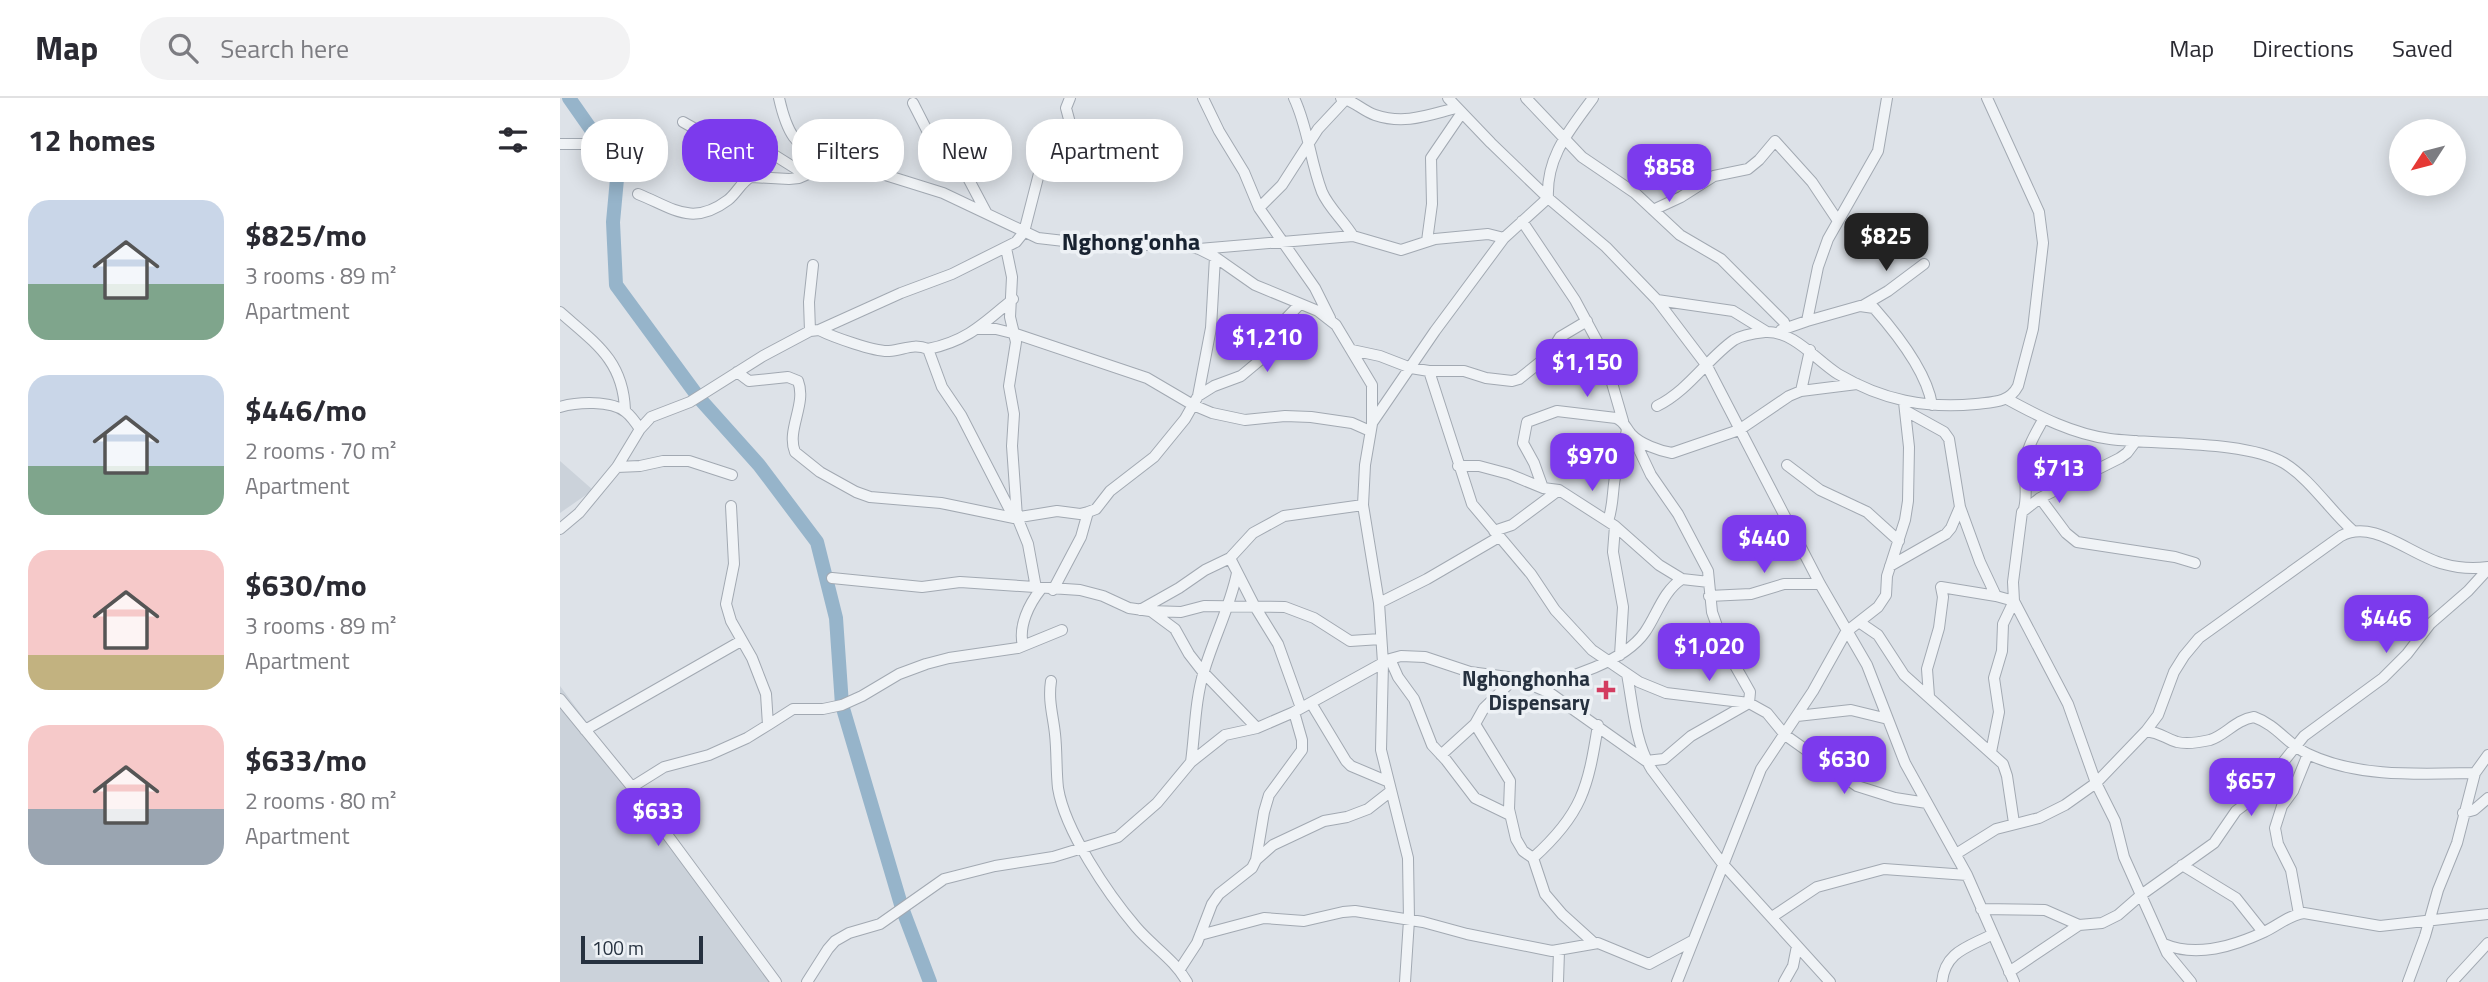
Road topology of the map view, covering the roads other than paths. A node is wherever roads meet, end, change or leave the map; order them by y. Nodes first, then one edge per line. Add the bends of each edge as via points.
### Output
1 (779, 98) edge
2 (1060, 98) edge
3 (1203, 98) edge
4 (1293, 98) edge
5 (1448, 98) edge
6 (1526, 98) edge
7 (1593, 98) edge
8 (1887, 98) edge
9 (1987, 98) edge
10 (1343, 99) edge
11 (912, 103) dead end
12 (1068, 103) edge
13 (1459, 111) junction
14 (792, 136) edge
15 (1566, 139) junction
16 (581, 143) edge
17 (560, 144) edge
18 (1307, 145) junction
19 (792, 178) edge
20 (904, 180) edge
21 (638, 194) dead end
22 (1548, 198) junction
23 (1259, 208) junction
24 (1653, 210) junction
25 (986, 212) junction
26 (1522, 221) junction
27 (1838, 221) junction
28 (1024, 232) junction
29 (1353, 236) junction
30 (1504, 238) junction
31 (1427, 241) junction
32 (1281, 242) junction
33 (1006, 248) junction
34 (1199, 249) junction
35 (1215, 257) junction
36 (1924, 264) dead end
37 (813, 265) dead end
38 (1013, 299) junction
39 (1657, 300) junction
40 (1299, 304) junction
41 (1863, 306) junction
42 (560, 312) edge
43 (1330, 318) junction
44 (1587, 321) junction
45 (1807, 321) junction
46 (978, 329) junction
47 (1786, 329) junction
48 (815, 331) junction
49 (1770, 332) junction
50 (1016, 334) junction
51 (928, 349) junction
52 (1352, 350) junction
53 (1810, 350) junction
54 (1707, 366) junction
55 (1411, 368) junction
56 (1429, 371) junction
57 (737, 372) junction
58 (1858, 384) junction
59 (1801, 391) junction
60 (2007, 399) junction
61 (1195, 400) junction
62 (1932, 405) junction
63 (1657, 406) dead end
64 (1905, 406) junction
65 (560, 407) edge
66 (625, 410) junction
67 (2044, 418) junction
68 (1371, 427) junction
69 (640, 429) junction
70 (1628, 429) junction
71 (1739, 430) junction
72 (2136, 441) junction
73 (1787, 465) dead end
74 (1458, 466) junction
75 (617, 467) junction
76 (732, 475) dead end
77 (1543, 488) junction
78 (1559, 490) junction
79 (2040, 498) junction
80 (1363, 505) junction
81 (731, 506) dead end
82 (1960, 507) junction
83 (2025, 509) junction
84 (1088, 512) junction
85 (1016, 517) junction
86 (1611, 524) junction
87 (560, 529) edge
88 (2352, 530) junction
89 (1496, 534) junction
90 (1899, 541) junction
91 (1230, 558) junction
92 (2195, 563) dead end
93 (1890, 566) junction
94 (2488, 568) edge
95 (1237, 573) junction
96 (832, 578) dead end
97 (1682, 579) junction
98 (1709, 582) junction
99 (1820, 584) junction
100 (1039, 589) junction
101 (1053, 590) junction
102 (1709, 596) junction
103 (1996, 596) junction
104 (2014, 601) junction
105 (1379, 603) junction
106 (1229, 605) junction
107 (1254, 605) junction
108 (1145, 610) junction
109 (1858, 622) junction
110 (1062, 630) dead end
111 (1846, 632) junction
112 (1381, 639) junction
113 (741, 641) junction
114 (1023, 646) junction
115 (1620, 653) junction
116 (1387, 661) junction
117 (1607, 662) junction
118 (1617, 669) junction
119 (1203, 672) junction
120 (1628, 674) junction
121 (1515, 678) junction
122 (1051, 681) dead end
123 (1534, 684) junction
124 (1929, 696) junction
125 (560, 699) edge
126 (1311, 703) junction
127 (1749, 703) junction
128 (1298, 710) junction
129 (1797, 716) junction
130 (1888, 719) junction
131 (1475, 724) junction
132 (768, 725) junction
133 (1598, 725) junction
134 (1257, 728) junction
135 (585, 730) junction
136 (2146, 731) junction
137 (1785, 735) junction
138 (2296, 746) junction
139 (1991, 752) junction
140 (2308, 754) junction
141 (1441, 755) junction
142 (2488, 755) edge
143 (1646, 761) junction
144 (1191, 762) junction
145 (2474, 773) junction
146 (2096, 783) junction
147 (1390, 786) junction
148 (632, 787) junction
149 (2488, 799) edge
150 (1927, 803) junction
151 (2463, 813) junction
152 (1510, 815) junction
153 (2014, 823) junction
154 (1081, 847) junction
155 (1956, 854) junction
156 (1533, 858) junction
157 (1256, 860) junction
158 (1722, 863) junction
159 (2182, 866) junction
160 (1967, 875) junction
161 (2141, 894) junction
162 (1981, 909) junction
163 (2299, 914) junction
164 (2488, 914) edge
165 (1772, 917) junction
166 (1409, 920) junction
167 (2428, 921) junction
168 (2079, 925) junction
169 (2263, 932) junction
170 (1993, 934) junction
171 (1200, 935) junction
172 (1692, 941) junction
173 (1594, 943) junction
174 (2488, 943) edge
175 (2164, 944) junction
176 (1797, 946) junction
177 (1559, 951) junction
178 (1180, 969) junction
179 (2012, 977) edge
180 (776, 982) edge
181 (807, 982) edge
182 (1187, 982) edge
183 (1405, 982) edge
184 (1558, 982) edge
185 (1676, 982) edge
186 (1784, 982) edge
187 (1830, 982) edge
188 (1942, 982) edge
189 (2192, 982) edge
190 (2408, 982) edge
191 (2452, 982) edge

1 - 14 street
2 - 12 street
3 - 23 street
4 - 18 street
5 - 13 street
6 - 15 street
7 - 15 street
8 - 27 street via 1876,158
9 - 60 street via 2039,212 2043,243 2030,341 2018,386
10 - 13 street via 1372,114 1400,121
10 - 18 street
11 - 25 street via 935,146 968,178
12 - 28 street via 1070,123 1044,154
13 - 22 street
13 - 31 street via 1431,158
15 - 22 street via 1550,168
15 - 24 street via 1587,162 1626,186
16 - 17 street
18 - 23 street via 1282,185
18 - 29 street via 1323,195
19 - 21 street via 751,177 730,199 703,214 680,213
20 - 25 street
22 - 26 street
22 - 39 street via 1606,247
23 - 32 street
24 - 27 street via 1714,176 1748,169 1776,141
24 - 47 street via 1680,235 1735,272
25 - 28 street
26 - 30 street
26 - 44 street
27 - 45 street via 1818,267
28 - 33 street
28 - 34 street via 1099,246 1168,243
29 - 31 street via 1401,250
29 - 32 street
30 - 31 street via 1489,234
30 - 55 street
32 - 34 street
32 - 43 street
33 - 38 street
33 - 48 street
34 - 35 street
35 - 40 street via 1255,285
35 - 61 street via 1211,328
36 - 41 street
37 - 48 street via 809,302
38 - 46 street
38 - 50 street via 1010,317
39 - 49 street via 1733,311
39 - 54 street
40 - 43 street
40 - 61 street via 1245,374 1214,386
41 - 45 street
41 - 62 street via 1874,308 1907,350
42 - 66 street via 611,359 624,390
43 - 52 street
44 - 56 street via 1560,337 1549,355 1515,381 1486,379 1464,371
44 - 70 street via 1605,357
45 - 47 street
46 - 50 street
46 - 51 street via 950,344
47 - 49 street
48 - 51 street via 887,351 913,346
48 - 57 street
49 - 53 street
49 - 54 street via 1736,339
50 - 61 street via 1147,378
50 - 85 street via 1009,386
51 - 85 street via 942,387
52 - 55 street
52 - 68 street via 1372,385
53 - 58 street via 1832,370
53 - 59 street
54 - 63 street
54 - 71 street
55 - 56 street
55 - 68 street
56 - 74 street
57 - 69 street via 699,398 650,417
57 - 85 street via 749,381 788,377 798,381 800,400 792,438 795,452 856,492
58 - 59 street
58 - 64 street
59 - 71 street
60 - 62 street
60 - 67 street
61 - 68 street via 1206,411 1238,419 1311,417
61 - 84 street via 1154,457
62 - 64 street
64 - 82 street via 1949,439
64 - 90 street via 1908,501
65 - 66 street via 581,402
66 - 69 street
67 - 72 street via 2082,434
67 - 83 street via 2026,454
68 - 80 street
69 - 75 street
70 - 71 street via 1672,453
70 - 77 street via 1612,417 1557,411 1527,422 1523,443
70 - 86 street via 1616,470
70 - 98 street via 1692,538
71 - 99 street
72 - 79 street via 2120,458
72 - 88 street via 2231,449 2274,458 2299,475
73 - 90 street via 1820,490 1867,512
74 - 77 street via 1489,468
74 - 89 street via 1472,504
75 - 76 street via 689,461
75 - 87 street
77 - 78 street
78 - 86 street
78 - 89 street
79 - 83 street
79 - 92 street via 2077,542
80 - 91 street via 1284,516 1253,533
80 - 105 street
81 - 113 street via 734,564 726,604
82 - 93 street via 1948,533
82 - 103 street
83 - 104 street via 2020,518
84 - 85 street
84 - 101 street via 1081,537
85 - 100 street
86 - 97 street
86 - 115 street via 1623,607
88 - 94 street via 2369,532 2442,564
88 - 136 street via 2199,638 2174,672 2158,715
89 - 105 street via 1427,579
89 - 117 street via 1568,625
90 - 93 street
91 - 95 street
91 - 108 street
93 - 109 street via 1884,600
94 - 138 street via 2383,678 2308,731
95 - 106 street
95 - 107 street
96 - 100 street via 922,587 960,582
97 - 98 street
97 - 115 street via 1670,589 1642,637
98 - 102 street
99 - 102 street via 1795,583 1751,594
99 - 111 street
100 - 101 street
100 - 114 street via 1023,624
101 - 108 street via 1080,590
102 - 127 street via 1724,646 1750,692
103 - 104 street
103 - 124 street via 1941,587 1938,634 1927,669
104 - 139 street via 2003,624 1994,678 1999,712
104 - 146 street via 2068,705
105 - 112 street
106 - 107 street
106 - 108 street via 1181,612
106 - 119 street
107 - 112 street via 1298,610 1350,641
107 - 128 street via 1278,644
108 - 119 street via 1175,629
109 - 111 street
109 - 124 street via 1878,635 1904,675
110 - 114 street
111 - 129 street
111 - 130 street via 1867,665
112 - 116 street
113 - 132 street via 766,694
113 - 135 street
114 - 132 street via 926,664 842,705 793,709
115 - 117 street
115 - 118 street
116 - 121 street via 1401,656 1425,657 1470,672
116 - 126 street
116 - 141 street via 1414,699 1428,738
116 - 147 street via 1381,744
117 - 118 street
117 - 123 street via 1565,680
118 - 120 street
119 - 134 street
119 - 144 street
120 - 127 street via 1666,693
120 - 143 street
121 - 123 street
121 - 131 street via 1486,704
122 - 154 street via 1049,705 1058,788
123 - 133 street
124 - 139 street
125 - 135 street
126 - 128 street
126 - 147 street via 1346,761
127 - 137 street via 1767,713
127 - 143 street via 1691,736 1664,759
128 - 134 street
128 - 157 street via 1301,750 1269,795
129 - 130 street via 1851,710
129 - 137 street
130 - 150 street
131 - 141 street
131 - 152 street via 1510,781
132 - 148 street via 709,755 664,767
133 - 143 street
133 - 156 street via 1580,800 1564,829
134 - 144 street via 1225,735
135 - 148 street
136 - 138 street via 2180,742 2206,741 2254,717
136 - 146 street
137 - 150 street via 1862,789
137 - 158 street via 1756,777
138 - 140 street
138 - 159 street via 2256,796 2236,811 2218,839
139 - 153 street via 2007,776
140 - 145 street via 2361,769
140 - 163 street via 2275,828 2291,870
141 - 152 street via 1475,798
142 - 145 street
143 - 158 street
144 - 154 street via 1157,803 1118,837
145 - 151 street
146 - 153 street via 2070,803 2039,818
146 - 161 street via 2113,814 2124,858
147 - 157 street via 1368,809 1324,821 1277,842
147 - 166 street via 1406,847
148 - 180 street
149 - 151 street
150 - 155 street
151 - 167 street via 2457,843
152 - 156 street via 1518,843
153 - 155 street
154 - 178 street via 1132,922
154 - 181 street via 944,879 880,924 835,942
155 - 160 street
156 - 173 street via 1550,901
157 - 171 street via 1219,894
158 - 165 street
158 - 172 street
159 - 161 street
159 - 169 street via 2236,898
160 - 162 street
160 - 165 street via 1884,869 1817,887
161 - 168 street via 2118,915 2102,923
161 - 175 street
162 - 168 street via 2045,910
162 - 170 street
163 - 167 street via 2380,926
163 - 169 street
164 - 167 street
165 - 176 street
166 - 171 street via 1343,912 1304,921 1264,918
166 - 177 street
166 - 183 street
167 - 190 street
168 - 179 street
169 - 175 street via 2215,949 2186,951
170 - 179 street
170 - 188 street via 1949,959
171 - 178 street
172 - 173 street via 1649,964
172 - 185 street
173 - 177 street
174 - 191 street
175 - 189 street via 2169,957
176 - 186 street
176 - 187 street
177 - 184 street
178 - 182 street

